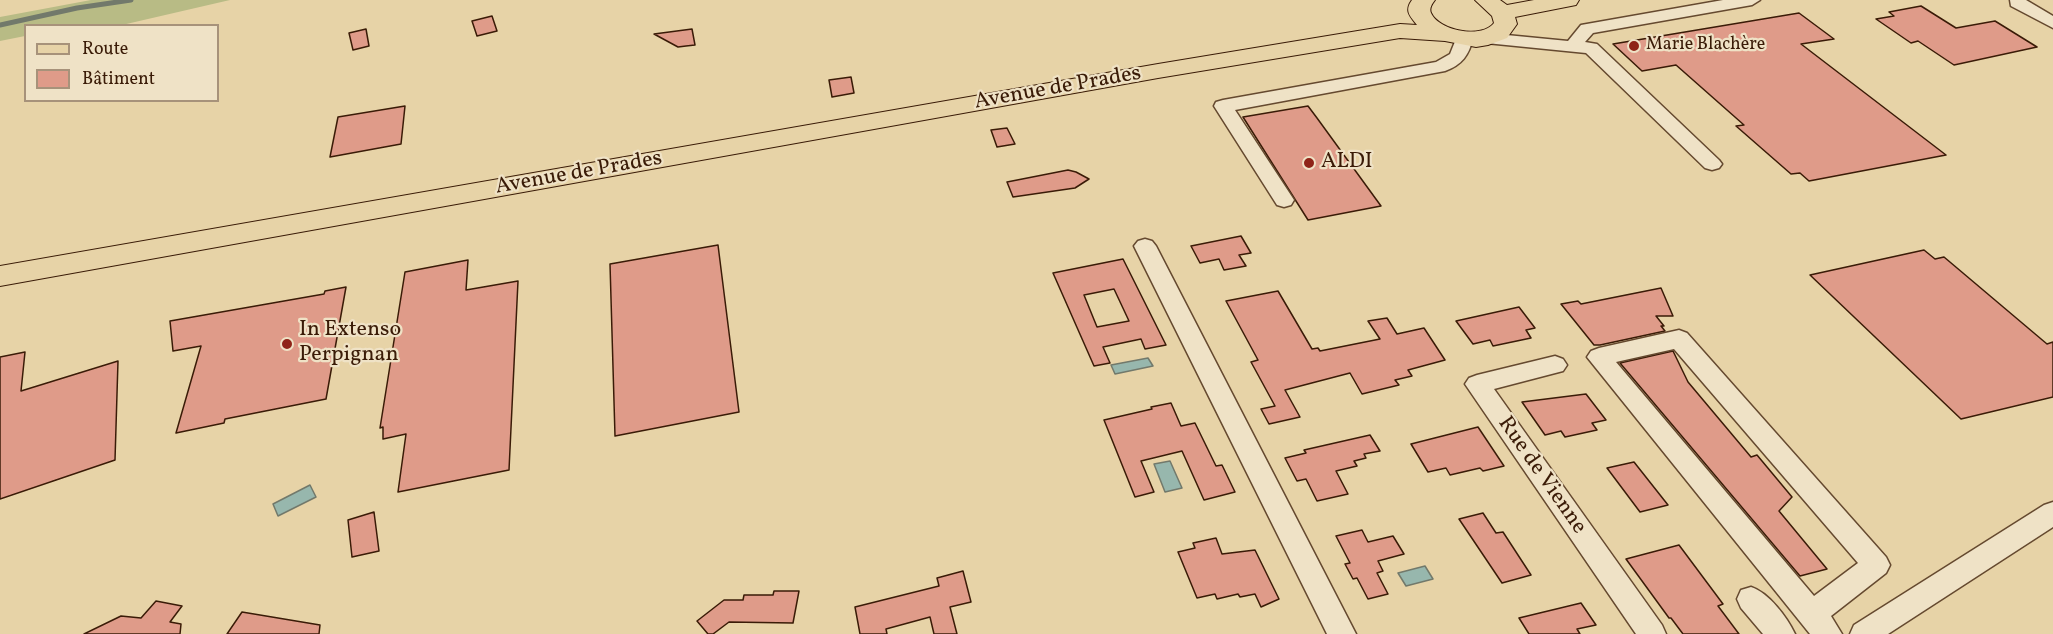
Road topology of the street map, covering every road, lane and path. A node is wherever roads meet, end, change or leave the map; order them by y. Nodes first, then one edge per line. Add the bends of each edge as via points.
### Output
1 (1568, 0) edge
2 (1752, 0) edge
3 (2017, 2) dead end
4 (1421, 7) edge
5 (1498, 12) edge
6 (2053, 23) edge
7 (1464, 37) junction
8 (1535, 43) junction
9 (1573, 46) junction
10 (1158, 71) junction
11 (1712, 164) dead end
12 (1284, 200) dead end
13 (1145, 246) dead end
14 (0, 276) edge
15 (1555, 365) dead end
16 (2053, 513) edge
17 (1751, 599) dead end
18 (1820, 624) edge
19 (1342, 634) edge
20 (1652, 634) edge
21 (1781, 634) edge
22 (1864, 634) edge

1 - 5 main road
2 - 9 street via 1587,29
3 - 6 street
4 - 7 main road via 1432,28
4 - 10 main road, Avenue de Prades
5 - 7 main road via 1497,34
5 - 8 street
7 - 8 street
7 - 10 main road, Avenue de Prades via 1400,31
7 - 12 street via 1457,60 1439,67 1223,106
8 - 9 street
9 - 11 street via 1591,48
10 - 14 main road, Avenue de Prades
13 - 19 street
15 - 20 street, Rue de Vienne via 1477,384
16 - 22 street
17 - 21 street
18 - 18 street via 1876,565 1679,339 1599,357

